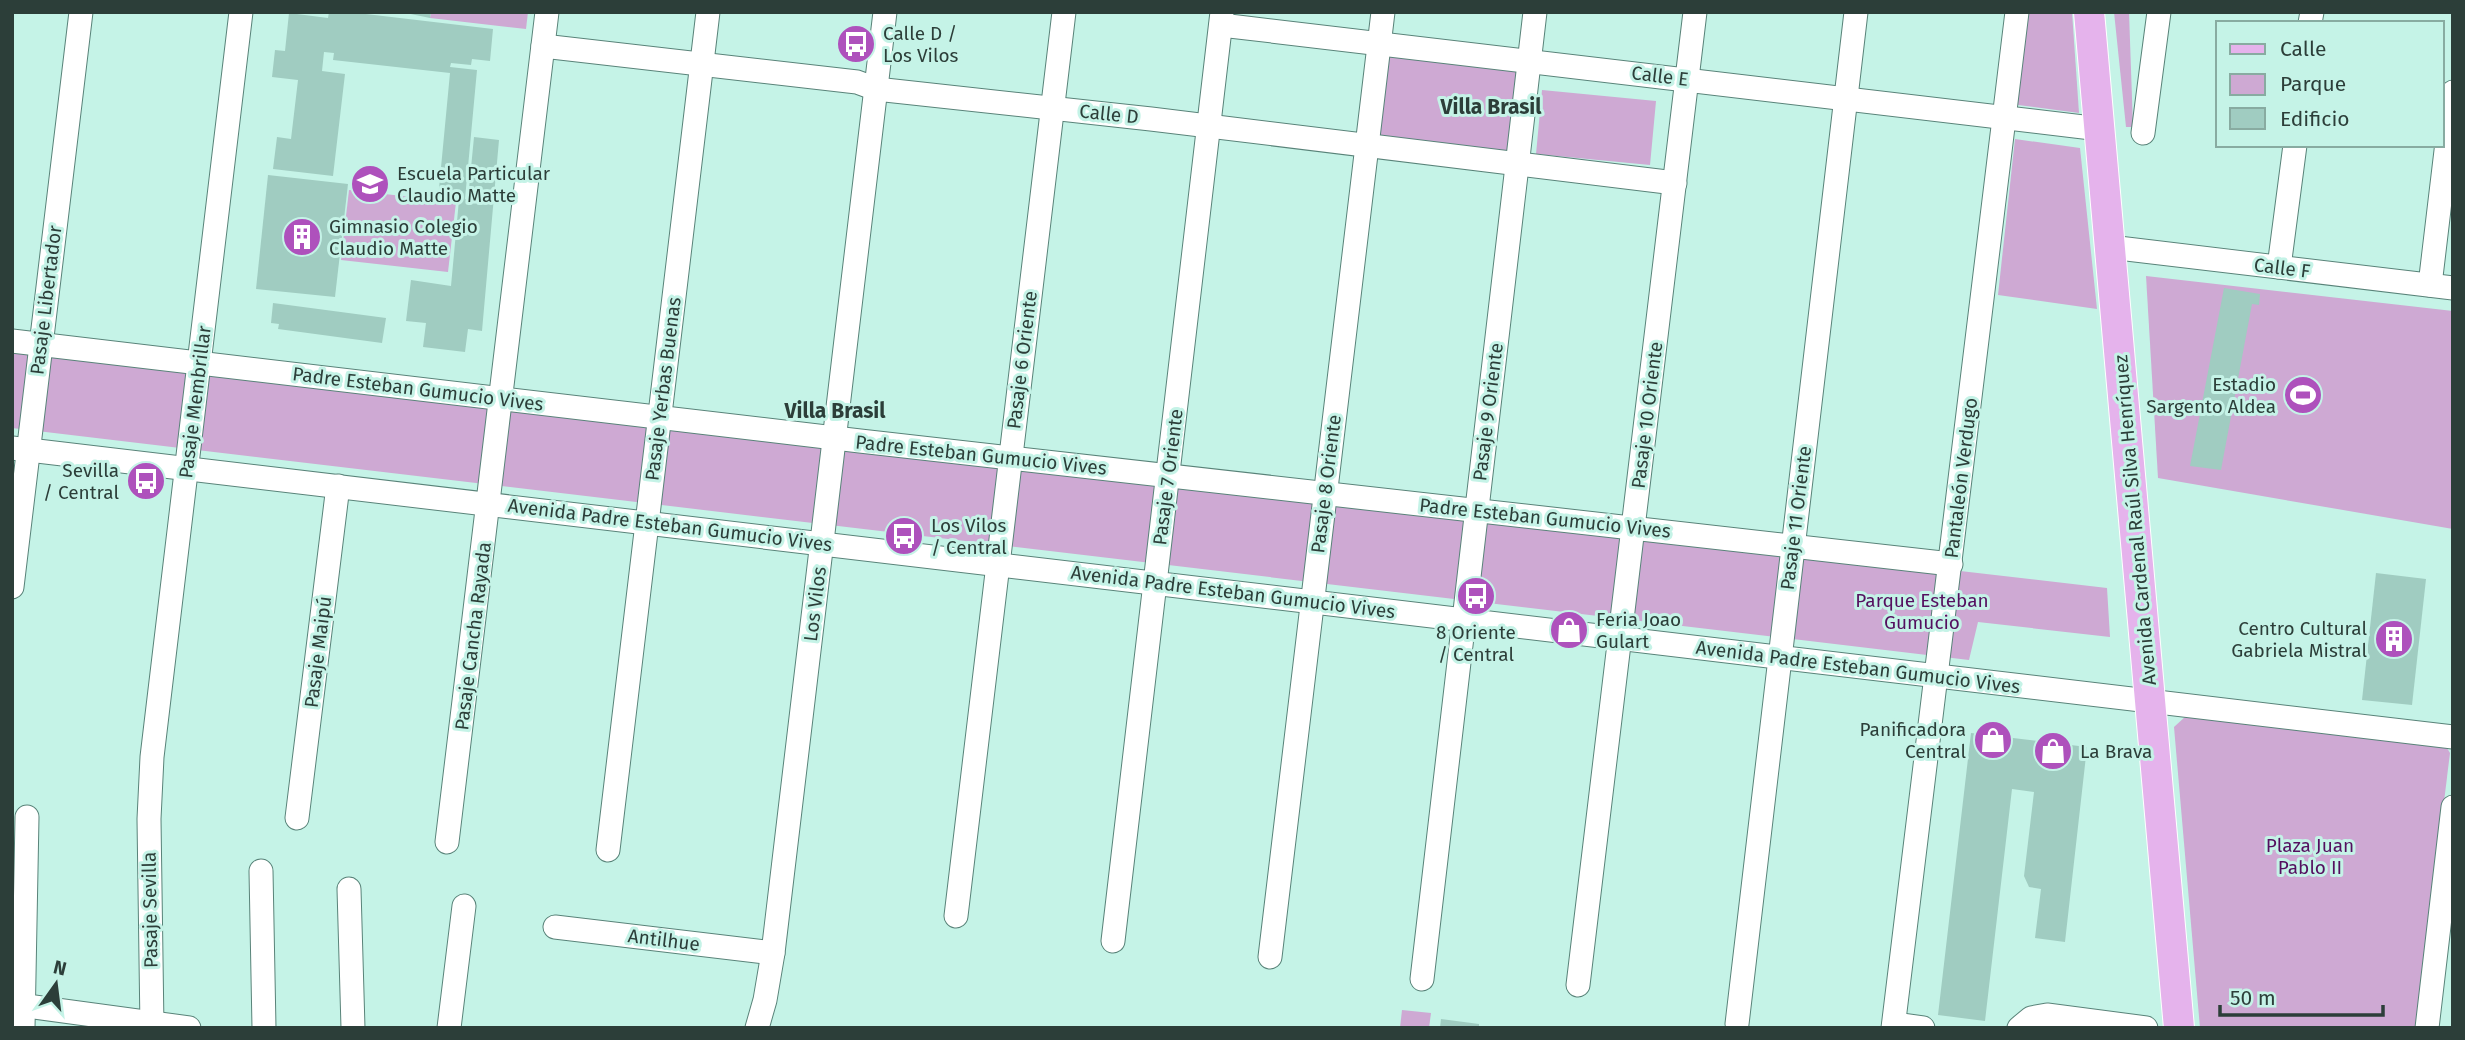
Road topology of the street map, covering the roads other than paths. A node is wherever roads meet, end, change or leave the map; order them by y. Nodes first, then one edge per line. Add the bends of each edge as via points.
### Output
1 (81, 12) edge
2 (241, 12) edge
3 (547, 12) edge
4 (708, 12) edge
5 (885, 12) edge
6 (1064, 12) edge
7 (1383, 12) edge
8 (1535, 12) edge
9 (1696, 12) edge
10 (1856, 12) edge
11 (2017, 12) edge
12 (2089, 12) edge
13 (2159, 12) edge
14 (1222, 18) edge
15 (1379, 43) junction
16 (543, 46) junction
17 (1529, 61) junction
18 (702, 64) junction
19 (1688, 79) junction
20 (876, 89) junction
21 (2453, 92) edge
22 (1846, 98) junction
23 (1052, 108) junction
24 (2005, 116) junction
25 (1209, 126) junction
26 (2100, 128) junction
27 (2143, 133) dead end
28 (1367, 145) junction
29 (2295, 147) edge
30 (1517, 164) junction
31 (1675, 183) junction
32 (2110, 247) junction
33 (2279, 267) junction
34 (2442, 287) edge
35 (12, 341) edge
36 (41, 344) junction
37 (200, 363) junction
38 (501, 399) junction
39 (659, 418) junction
40 (835, 438) junction
41 (20, 449) edge
42 (1010, 458) junction
43 (187, 468) junction
44 (1169, 476) junction
45 (338, 486) junction
46 (1325, 493) junction
47 (489, 504) junction
48 (1476, 510) junction
49 (647, 522) junction
50 (1634, 528) junction
51 (822, 543) junction
52 (1793, 545) junction
53 (997, 564) junction
54 (1951, 564) junction
55 (1156, 583) junction
56 (12, 587) edge
57 (1313, 601) junction
58 (1463, 619) junction
59 (1621, 638) junction
60 (1779, 657) junction
61 (1937, 676) junction
62 (2151, 702) junction
63 (2453, 737) edge
64 (149, 792) joint
65 (2453, 807) edge
66 (27, 817) dead end
67 (297, 818) dead end
68 (447, 842) dead end
69 (608, 850) dead end
70 (261, 871) dead end
71 (349, 889) dead end
72 (464, 906) dead end
73 (956, 916) dead end
74 (555, 927) dead end
75 (1113, 941) dead end
76 (772, 953) junction
77 (1270, 957) dead end
78 (1422, 979) dead end
79 (1578, 985) dead end
80 (20, 1012) edge
81 (1737, 1024) dead end
82 (152, 1025) edge
83 (1894, 1026) edge
84 (189, 1028) edge
85 (264, 1028) edge
86 (353, 1028) edge
87 (449, 1028) edge
88 (757, 1028) edge
89 (1923, 1028) edge
90 (2019, 1028) edge
91 (2146, 1028) edge
92 (2179, 1028) edge
93 (2427, 1028) edge

1 - 36 street, Pasaje Libertador
2 - 37 street, Pasaje Membrillar
3 - 16 street, Pasaje Cancha Rayada
4 - 18 street, Pasaje Yerbas Buenas
5 - 20 street, Los Vilos
6 - 23 street, Pasaje 6 Oriente
7 - 15 street, Pasaje 8 Oriente
8 - 17 street, Pasaje 9 Oriente
9 - 19 street, Pasaje 10 Oriente
10 - 22 street, Pasaje 11 Oriente
11 - 24 street, Pantaleón Verdugo
12 - 26 main road, Avenida Cardenal Raúl Silva Henríquez
13 - 27 street
14 - 15 street, Calle E
14 - 25 street, Pasaje 7 Oriente
15 - 17 street, Calle E
15 - 28 street, Pasaje 8 Oriente
16 - 18 street, Calle D
16 - 38 street, Pasaje Cancha Rayada
17 - 19 street, Calle E
17 - 30 street, Pasaje 9 Oriente
18 - 20 street, Calle D via 856,82
18 - 39 street, Pasaje Yerbas Buenas
19 - 22 street, Calle E
19 - 31 street, Pasaje 10 Oriente
20 - 23 street, Calle D
20 - 40 street, Los Vilos
21 - 34 street
22 - 24 street, Calle E
22 - 52 street, Pasaje 11 Oriente
23 - 25 street, Calle D
23 - 42 street, Pasaje 6 Oriente
24 - 26 street, Calle E
24 - 54 street, Pantaleón Verdugo
25 - 28 street, Calle D
25 - 44 street, Pasaje 7 Oriente
26 - 32 main road, Avenida Cardenal Raúl Silva Henríquez
28 - 30 street, Calle D
28 - 46 street, Pasaje 8 Oriente
29 - 33 street
30 - 31 street, Calle D
30 - 48 street, Pasaje 9 Oriente
31 - 50 street, Pasaje 10 Oriente
32 - 33 street, Calle F
32 - 62 main road, Avenida Cardenal Raúl Silva Henríquez
33 - 34 street, Calle F
35 - 36 street, Padre Esteban Gumucio Vives
36 - 37 street, Padre Esteban Gumucio Vives
36 - 41 street, Pasaje Libertador
37 - 38 street, Padre Esteban Gumucio Vives
37 - 43 street, Pasaje Membrillar
38 - 39 street, Padre Esteban Gumucio Vives
38 - 47 street, Pasaje Cancha Rayada
39 - 40 street, Padre Esteban Gumucio Vives
39 - 49 street, Pasaje Yerbas Buenas
40 - 42 street, Padre Esteban Gumucio Vives
40 - 51 street, Los Vilos
41 - 43 street, Avenida Padre Esteban Gumucio Vives
41 - 56 street, Pasaje Libertador
42 - 44 street, Padre Esteban Gumucio Vives
42 - 53 street, Pasaje 6 Oriente
43 - 45 street, Avenida Padre Esteban Gumucio Vives
43 - 64 street, Pasaje Membrillar
44 - 46 street, Padre Esteban Gumucio Vives
44 - 55 street, Pasaje 7 Oriente
45 - 47 street, Avenida Padre Esteban Gumucio Vives
45 - 67 street, Pasaje Maipú
46 - 48 street, Padre Esteban Gumucio Vives
46 - 57 street, Pasaje 8 Oriente
47 - 49 street, Avenida Padre Esteban Gumucio Vives
47 - 68 street, Pasaje Cancha Rayada
48 - 50 street, Padre Esteban Gumucio Vives
48 - 58 street, Pasaje 9 Oriente
49 - 51 street, Avenida Padre Esteban Gumucio Vives
49 - 69 street, Pasaje Yerbas Buenas
50 - 52 street, Padre Esteban Gumucio Vives
50 - 59 street, Pasaje 10 Oriente
51 - 53 street, Avenida Padre Esteban Gumucio Vives
51 - 76 street, Los Vilos
52 - 54 street, Padre Esteban Gumucio Vives
52 - 60 street, Pasaje 11 Oriente
53 - 55 street, Avenida Padre Esteban Gumucio Vives
53 - 73 street, Pasaje 6 Oriente
54 - 61 street, Pantaleón Verdugo
55 - 57 street, Avenida Padre Esteban Gumucio Vives
55 - 75 street, Pasaje 7 Oriente
57 - 58 street, Avenida Padre Esteban Gumucio Vives
57 - 77 street, Pasaje 8 Oriente
58 - 59 street, Avenida Padre Esteban Gumucio Vives
58 - 78 street, Pasaje 9 Oriente
59 - 60 street, Avenida Padre Esteban Gumucio Vives
59 - 79 street, Pasaje 10 Oriente
60 - 61 street, Avenida Padre Esteban Gumucio Vives
60 - 81 street, Pasaje 11 Oriente
61 - 62 street, Avenida Padre Esteban Gumucio Vives
61 - 83 street, Pantaleón Verdugo
62 - 63 street, Avenida Padre Esteban Gumucio Vives
62 - 92 main road, Avenida Cardenal Raúl Silva Henríquez
64 - 82 street, Pasaje Sevilla
65 - 93 street
66 - 80 street
70 - 85 street
71 - 86 street
72 - 87 street
74 - 76 street, Antilhue
76 - 88 street, Los Vilos
80 - 82 street
82 - 84 street
83 - 89 street
90 - 91 street via 2031,1018 2047,1016

